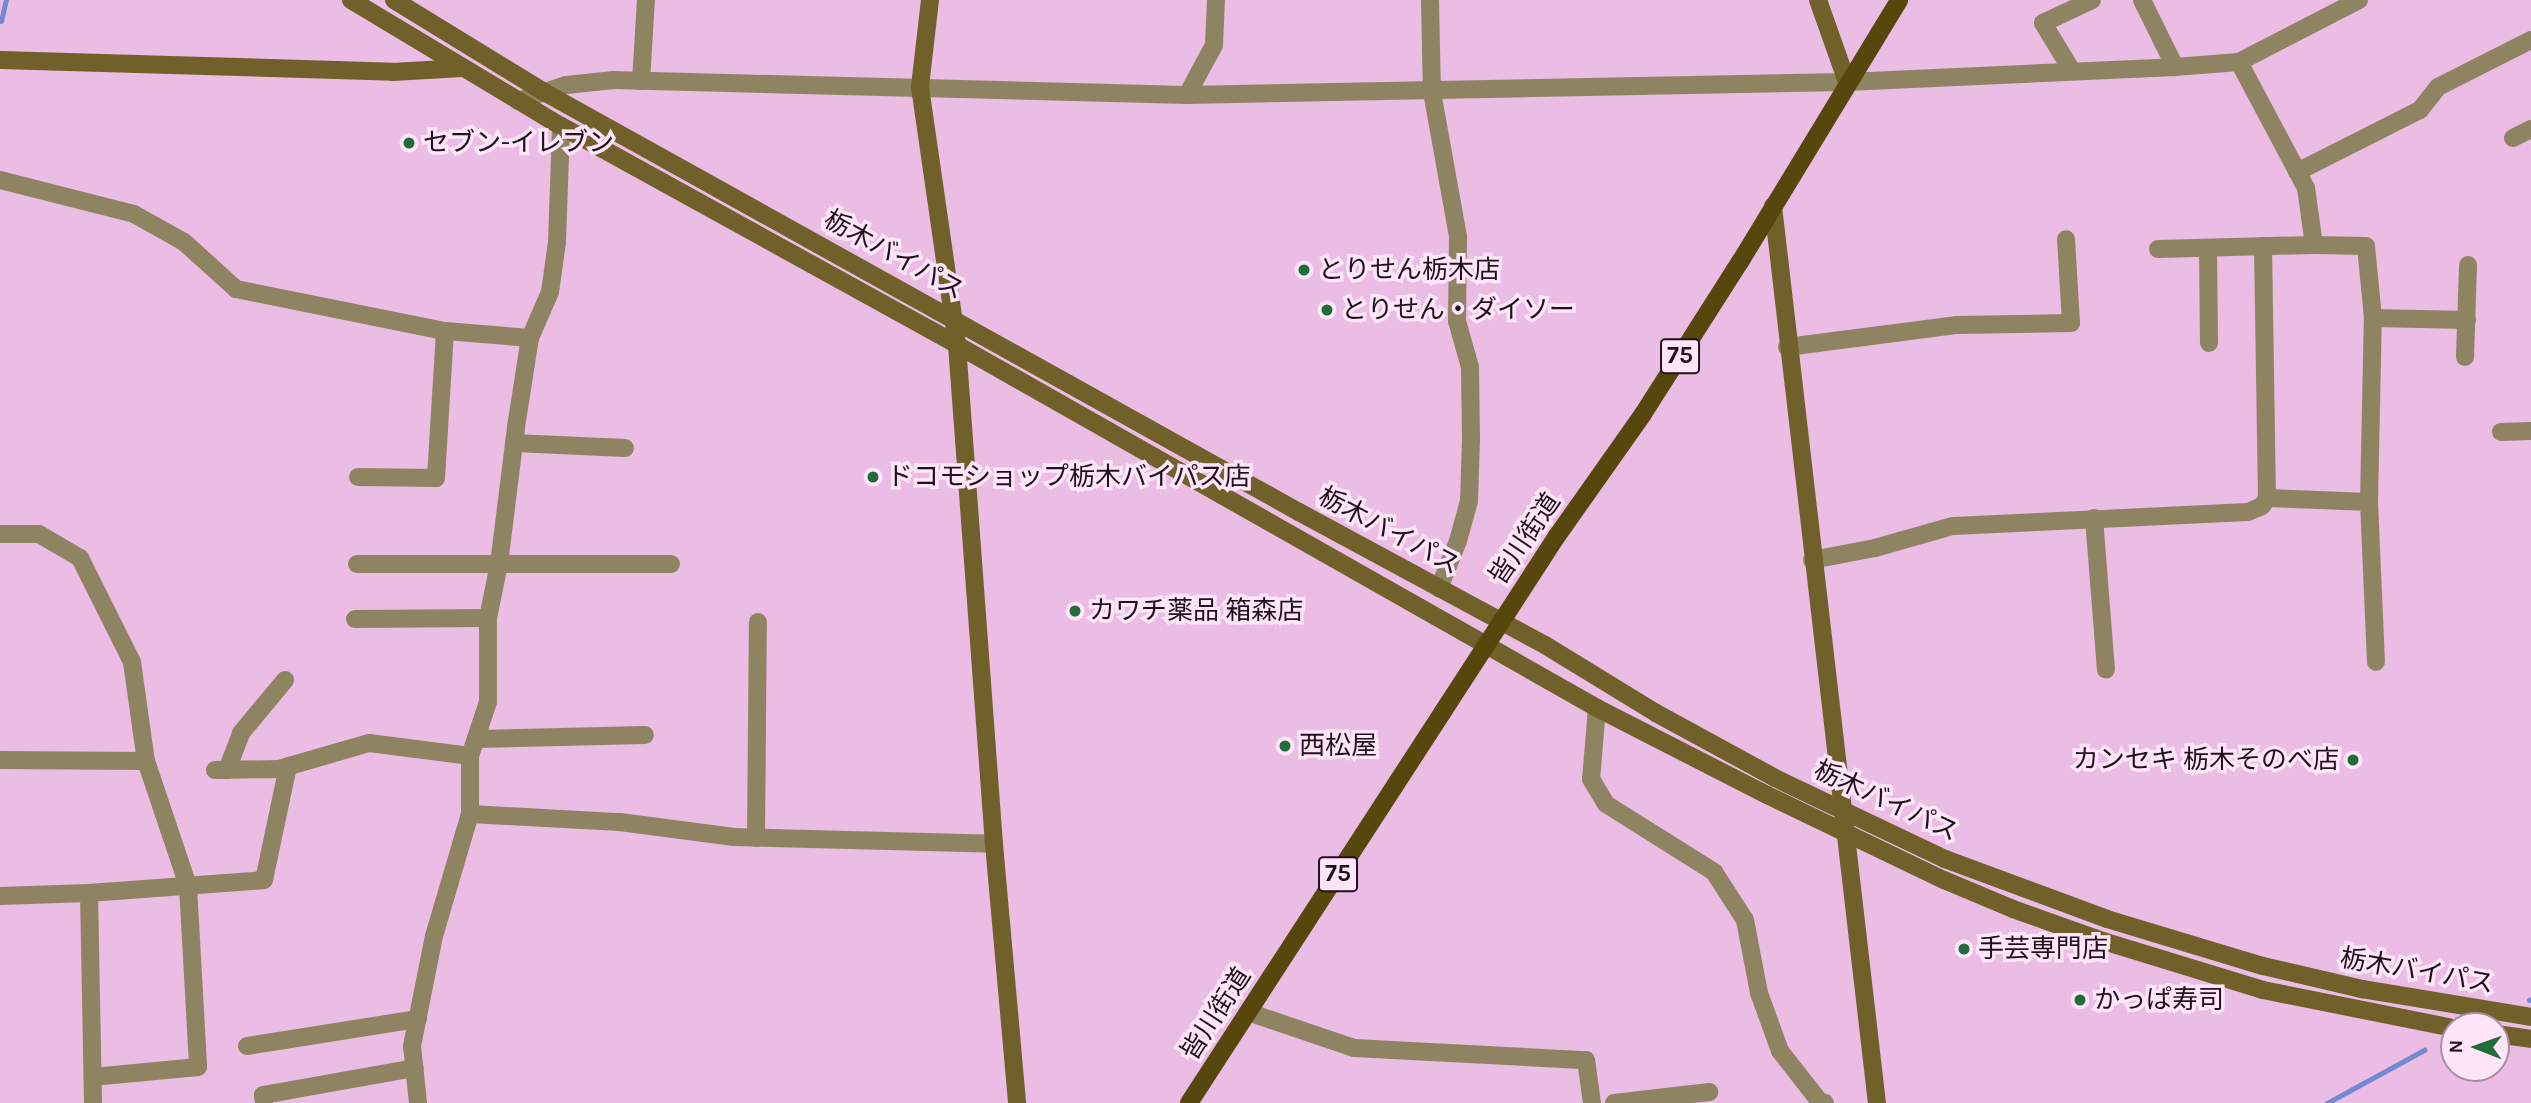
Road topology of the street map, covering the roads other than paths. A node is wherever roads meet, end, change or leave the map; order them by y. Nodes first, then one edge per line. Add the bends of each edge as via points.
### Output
1 (351, 0) edge
2 (394, 0) edge
3 (646, 0) edge
4 (930, 0) edge
5 (1216, 0) edge
6 (1430, 0) edge
7 (1818, 0) edge
8 (1899, 0) edge
9 (2092, 0) edge
10 (2142, 0) edge
11 (2359, 0) edge
12 (2531, 40) edge
13 (0, 61) edge
14 (2239, 62) junction
15 (2175, 67) junction
16 (461, 68) junction
17 (504, 69) junction
18 (2072, 71) junction
19 (641, 81) junction
20 (1847, 82) junction
21 (920, 87) junction
22 (544, 92) junction
23 (1432, 92) junction
24 (1187, 95) junction
25 (518, 101) junction
26 (561, 126) junction
27 (2531, 129) edge
28 (2513, 138) dead end
29 (2297, 172) junction
30 (0, 180) edge
31 (1773, 206) junction
32 (2066, 239) dead end
33 (2314, 245) junction
34 (2263, 246) junction
35 (2208, 248) junction
36 (2158, 249) dead end
37 (2468, 265) dead end
38 (953, 317) junction
39 (2373, 318) junction
40 (2467, 320) junction
41 (445, 331) junction
42 (530, 338) junction
43 (2209, 343) dead end
44 (957, 345) junction
45 (1787, 347) junction
46 (2465, 357) dead end
47 (2531, 430) edge
48 (2501, 432) dead end
49 (514, 443) junction
50 (625, 448) dead end
51 (358, 477) dead end
52 (2267, 498) junction
53 (2370, 502) junction
54 (2094, 518) junction
55 (0, 534) edge
56 (1812, 560) junction
57 (356, 564) dead end
58 (499, 564) junction
59 (671, 564) dead end
60 (1440, 588) junction
61 (488, 618) junction
62 (355, 619) dead end
63 (1502, 621) junction
64 (758, 622) dead end
65 (1487, 645) junction
66 (2376, 662) dead end
67 (2106, 670) dead end
68 (285, 680) dead end
69 (1597, 708) junction
70 (645, 734) dead end
71 (474, 748) junction
72 (0, 760) edge
73 (146, 761) junction
74 (288, 766) junction
75 (1841, 809) junction
76 (470, 814) junction
77 (1844, 833) junction
78 (756, 838) junction
79 (994, 844) junction
80 (188, 886) junction
81 (89, 893) junction
82 (0, 896) edge
83 (1248, 1012) junction
84 (2531, 1017) edge
85 (418, 1019) junction
86 (2440, 1025) edge
87 (2510, 1036) edge
88 (2531, 1039) edge
89 (247, 1046) dead end
90 (415, 1068) junction
91 (92, 1077) junction
92 (1709, 1093) dead end
93 (93, 1103) edge
94 (264, 1103) edge
95 (418, 1103) edge
96 (1017, 1103) edge
97 (1189, 1103) edge
98 (1592, 1103) edge
99 (1614, 1103) edge
100 (1825, 1103) edge
101 (1876, 1103) edge

1 - 16 main road, 栃木バイパス
2 - 17 main road, 栃木バイパス
3 - 19 street
4 - 21 main road
5 - 24 street via 1214,44
6 - 23 street
7 - 20 main road
8 - 20 main road, 皆川街道 / 75
9 - 18 street via 2043,23
10 - 15 street
11 - 14 street
12 - 29 street via 2438,87 2420,110
13 - 16 main road via 393,72
14 - 15 street
14 - 29 street
15 - 18 street
16 - 17 main road
16 - 25 main road, 栃木バイパス
17 - 22 main road, 栃木バイパス
18 - 20 street
19 - 21 street
19 - 22 street via 590,81
20 - 23 street
20 - 31 main road, 皆川街道 / 75
21 - 24 street
21 - 38 main road
22 - 25 street
22 - 38 main road, 栃木バイパス
23 - 24 street
23 - 60 street via 1458,237 1457,321 1470,367 1469,501
25 - 26 main road, 栃木バイパス
26 - 42 street via 557,242 550,292
26 - 44 main road, 栃木バイパス
27 - 28 street
29 - 33 street via 2306,188
30 - 41 street via 134,214 184,242 236,289
31 - 45 main road
31 - 63 main road, 皆川街道 / 75 via 1643,414
32 - 45 street via 2071,323 1956,325
33 - 34 street
33 - 39 street via 2366,246
34 - 35 street
34 - 52 street
35 - 36 street
35 - 43 street
37 - 40 street
38 - 44 main road
38 - 60 main road, 栃木バイパス
39 - 40 street
39 - 53 street
40 - 46 street
41 - 42 street
41 - 51 street via 436,478
42 - 49 street
44 - 65 main road, 栃木バイパス
44 - 79 main road
45 - 56 main road
47 - 48 street
49 - 50 street
49 - 58 street
52 - 53 street
52 - 54 street via 2248,512
53 - 66 street
54 - 56 street via 1953,526
54 - 67 street
55 - 73 street via 39,534 80,558 132,662
56 - 75 main road
57 - 58 street
58 - 59 street
58 - 61 street
60 - 63 main road, 栃木バイパス
61 - 62 street
61 - 71 street via 488,702
63 - 65 main road, 皆川街道 / 75
63 - 75 main road, 栃木バイパス via 1656,713
64 - 78 street
65 - 69 main road, 栃木バイパス
65 - 83 main road, 皆川街道 / 75
68 - 74 street via 241,733 221,770
69 - 77 main road, 栃木バイパス
69 - 100 street via 1591,779 1606,804 1714,872 1745,920 1759,993 1780,1051
70 - 71 street
71 - 74 street via 369,743
71 - 76 street
72 - 73 street
73 - 80 street
74 - 80 street via 264,880
75 - 77 main road
75 - 84 main road, 栃木バイパス via 1945,859 2178,942 2362,989
76 - 78 street via 620,822
76 - 85 street via 434,936
77 - 86 main road, 栃木バイパス via 2012,909 2171,964 2263,990
77 - 101 main road
78 - 79 street
79 - 96 main road
80 - 81 street
80 - 91 street via 198,1067
81 - 82 street
81 - 91 street
83 - 97 main road, 皆川街道 / 75
83 - 98 street via 1354,1048 1586,1060
85 - 89 street
85 - 90 street via 412,1046
87 - 88 main road, 栃木バイパス
90 - 94 street via 262,1095
90 - 95 street
91 - 93 street
92 - 99 street

